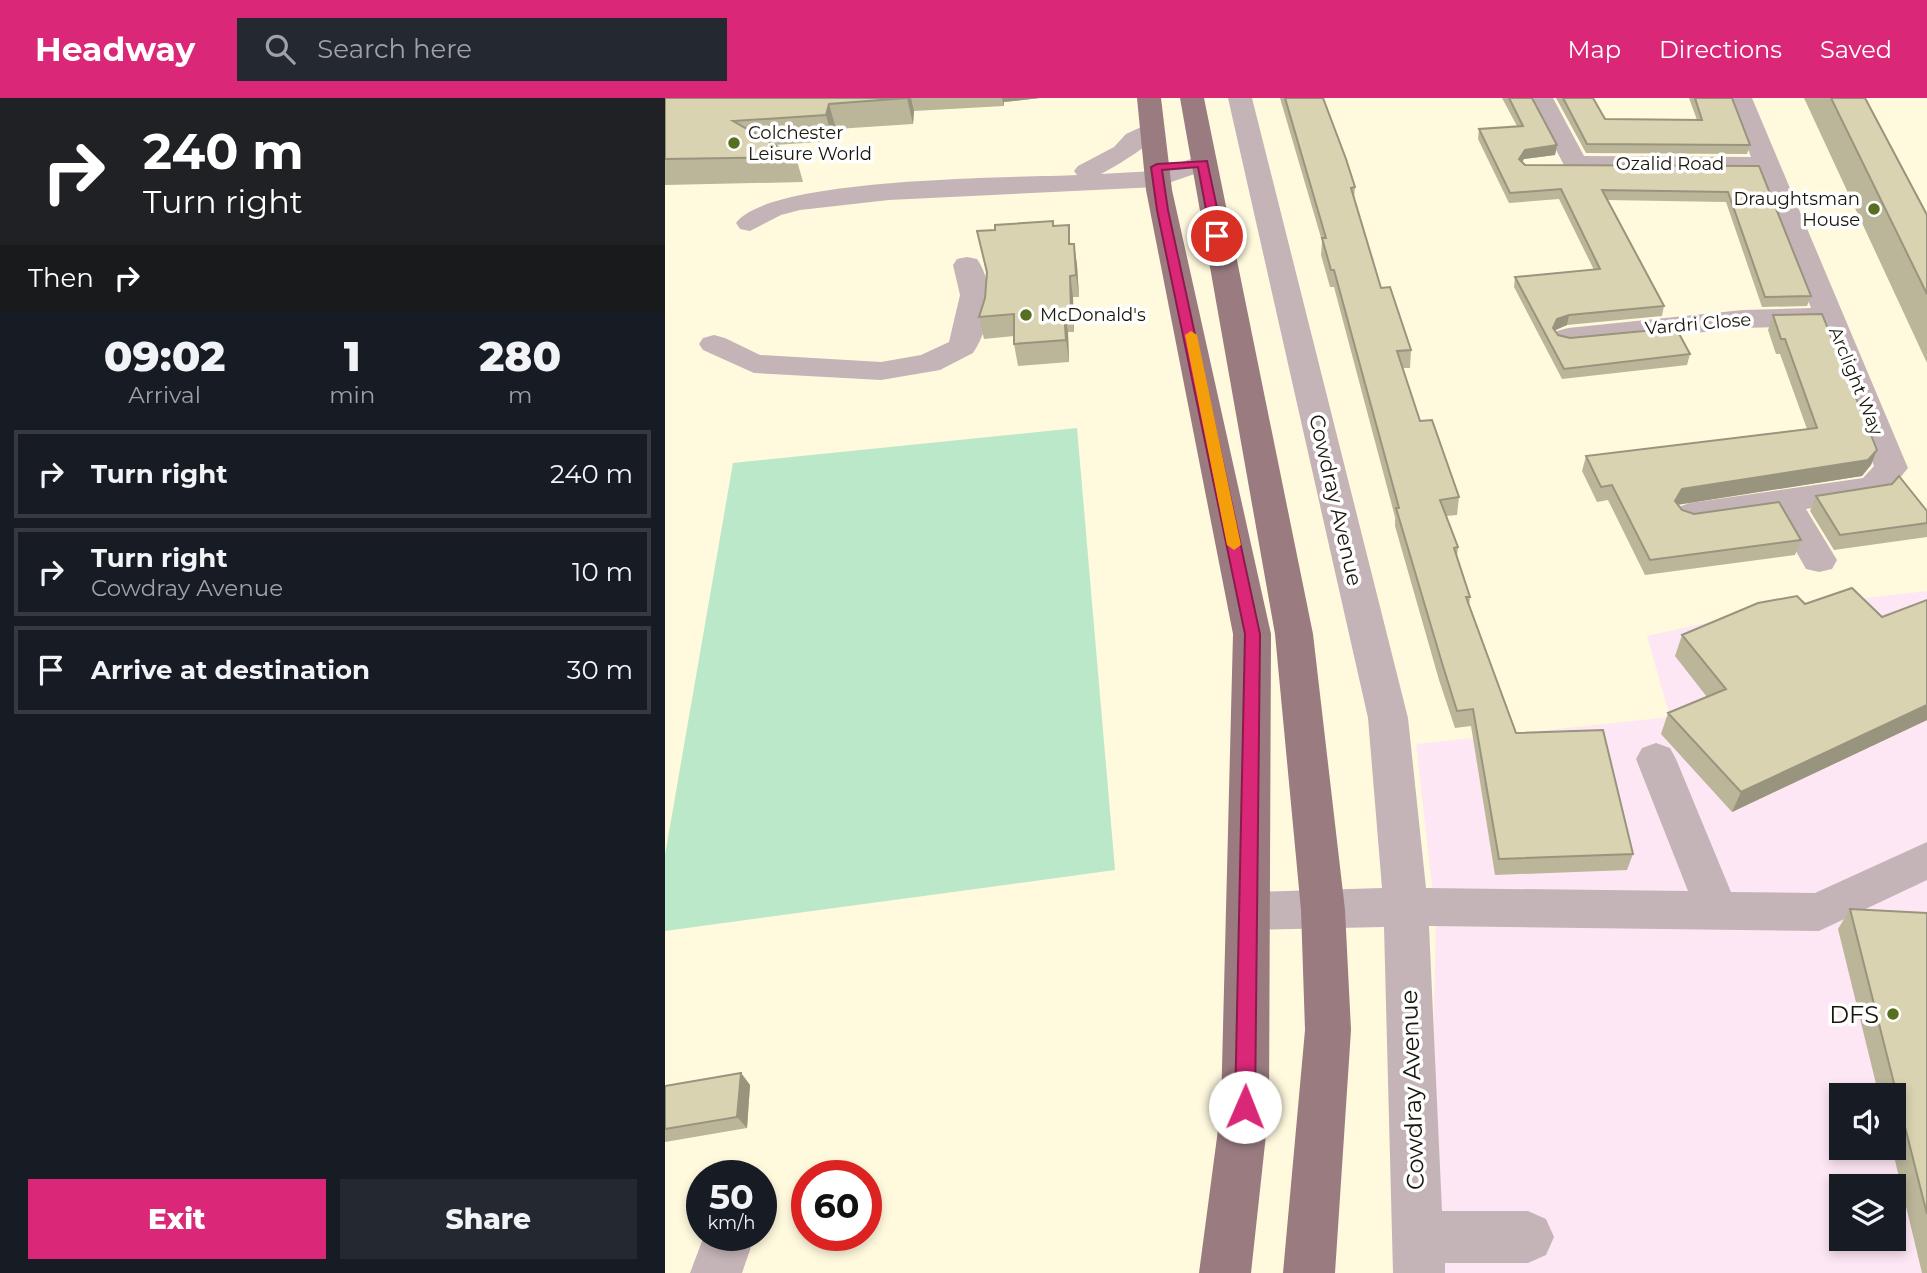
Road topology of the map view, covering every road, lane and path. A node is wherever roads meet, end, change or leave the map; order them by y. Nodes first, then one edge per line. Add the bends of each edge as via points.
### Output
1 (1149, 98) edge
2 (1192, 98) edge
3 (1240, 98) edge
4 (1541, 98) edge
5 (1740, 98) edge
6 (1152, 129) junction
7 (1203, 163) junction
8 (1575, 163) junction
9 (1765, 165) junction
10 (1547, 166) edge
11 (1157, 173) junction
12 (1089, 176) junction
13 (1163, 210) junction
14 (750, 223) dead end
15 (967, 265) dead end
16 (1829, 317) junction
17 (1568, 337) edge
18 (714, 344) dead end
19 (1784, 501) junction
20 (1690, 515) edge
21 (1819, 560) dead end
22 (1656, 760) dead end
23 (1927, 860) edge
24 (1406, 907) junction
25 (1323, 910) junction
26 (1717, 910) junction
27 (1250, 911) junction
28 (1528, 1237) dead end
29 (1418, 1255) edge
30 (1226, 1273) edge
31 (1309, 1273) edge

1 - 6 main road
2 - 7 main road
3 - 24 street, Cowdray Avenue via 1388,718
4 - 8 street
5 - 9 street, Arclight Way
6 - 11 main road
6 - 12 street
7 - 11 street
7 - 25 main road via 1294,634
8 - 9 street, Ozalid Road
8 - 10 street, Ozalid Road
9 - 16 street, Arclight Way
11 - 12 street
11 - 13 main road
12 - 13 street
12 - 14 street via 799,202 772,209
13 - 27 main road via 1252,634
15 - 18 street via 974,276 972,321 962,347 929,363 881,371 754,364
16 - 17 street, Vardri Close via 1601,323
16 - 19 street, Arclight Way via 1891,468 1873,488
19 - 20 street, Arclight Way
19 - 21 street
22 - 26 street
23 - 26 street via 1819,912
24 - 25 street
24 - 26 street
24 - 29 street, Cowdray Avenue
25 - 27 street
25 - 31 main road via 1328,1030
27 - 30 main road via 1245,1107
28 - 29 street

